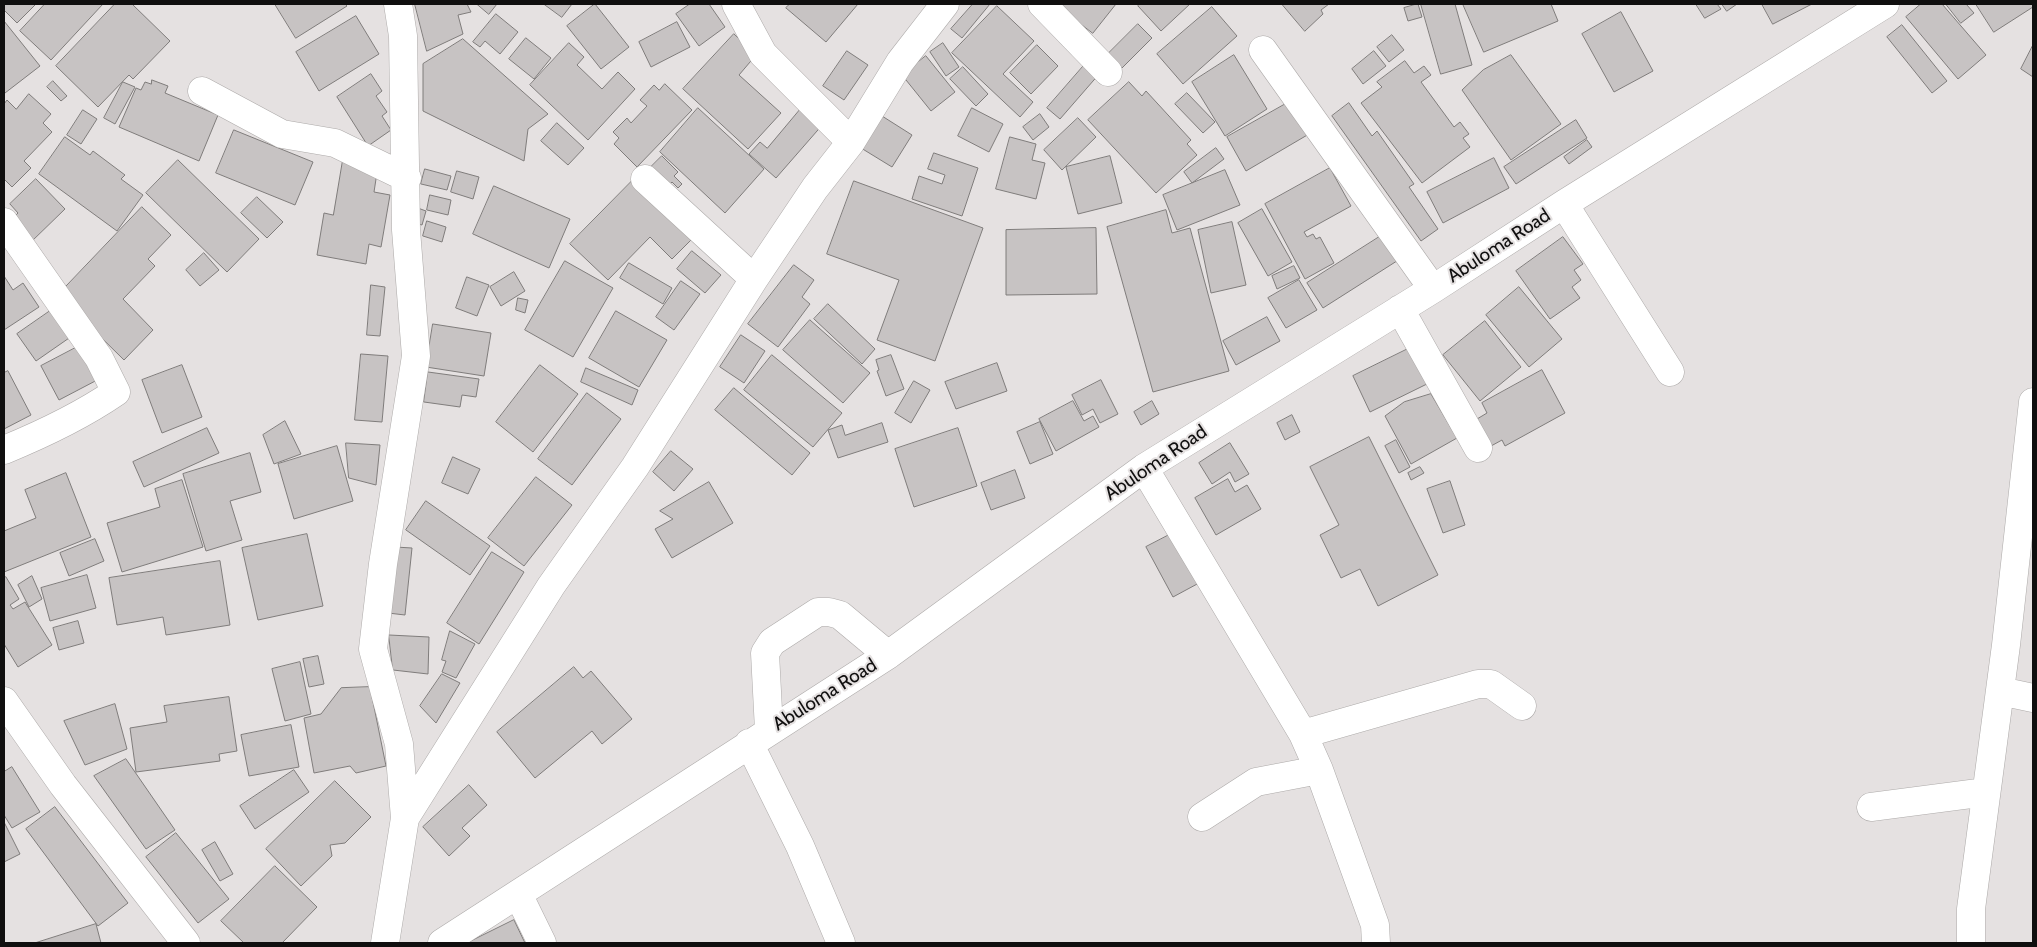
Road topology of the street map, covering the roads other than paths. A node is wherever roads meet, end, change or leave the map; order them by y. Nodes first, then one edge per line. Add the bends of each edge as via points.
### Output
1 (398, 4) edge
2 (736, 4) edge
3 (945, 4) edge
4 (1042, 4) edge
5 (1885, 4) edge
6 (1263, 50) dead end
7 (1108, 72) dead end
8 (202, 91) dead end
9 (851, 142) junction
10 (407, 178) junction
11 (645, 179) dead end
12 (1564, 204) junction
13 (4, 222) edge
14 (754, 279) junction
15 (1433, 289) junction
16 (1400, 309) junction
17 (1670, 372) dead end
18 (2033, 402) edge
19 (1478, 448) dead end
20 (4, 450) edge
21 (1144, 468) junction
22 (888, 655) junction
23 (2000, 691) junction
24 (2033, 698) edge
25 (4, 701) edge
26 (1522, 706) dead end
27 (1303, 734) junction
28 (759, 737) junction
29 (1319, 770) junction
30 (1986, 792) junction
31 (1871, 807) dead end
32 (1202, 817) dead end
33 (405, 818) junction
34 (518, 894) junction
35 (186, 943) edge
36 (384, 943) edge
37 (442, 943) edge
38 (542, 943) edge
39 (841, 943) edge
40 (1376, 943) edge
41 (1971, 943) edge

1 - 10 street via 403,36
2 - 9 street via 763,54
3 - 9 street via 900,62
4 - 7 street
5 - 12 street, Abuloma Road
6 - 15 street
8 - 10 street via 282,134 335,143
9 - 14 street via 815,188
10 - 33 street via 406,230 416,356 373,649 400,744
11 - 14 street
12 - 15 street, Abuloma Road
12 - 17 street
13 - 20 street via 98,358 116,392 39,436
14 - 33 street via 635,467 551,586
15 - 16 street, Abuloma Road
16 - 19 street
16 - 21 street, Abuloma Road
18 - 23 street
21 - 22 street, Abuloma Road
21 - 27 street
22 - 28 street, Abuloma Road
22 - 28 street via 840,615 818,612 772,642 765,653
23 - 24 street
23 - 30 street
25 - 35 street via 63,785
26 - 27 street via 1491,684 1478,684
27 - 29 street
28 - 34 street, Abuloma Road
28 - 39 street
29 - 32 street via 1256,782
29 - 40 street via 1375,925
30 - 31 street
30 - 41 street via 1971,909
33 - 36 street
34 - 37 street, Abuloma Road
34 - 38 street

